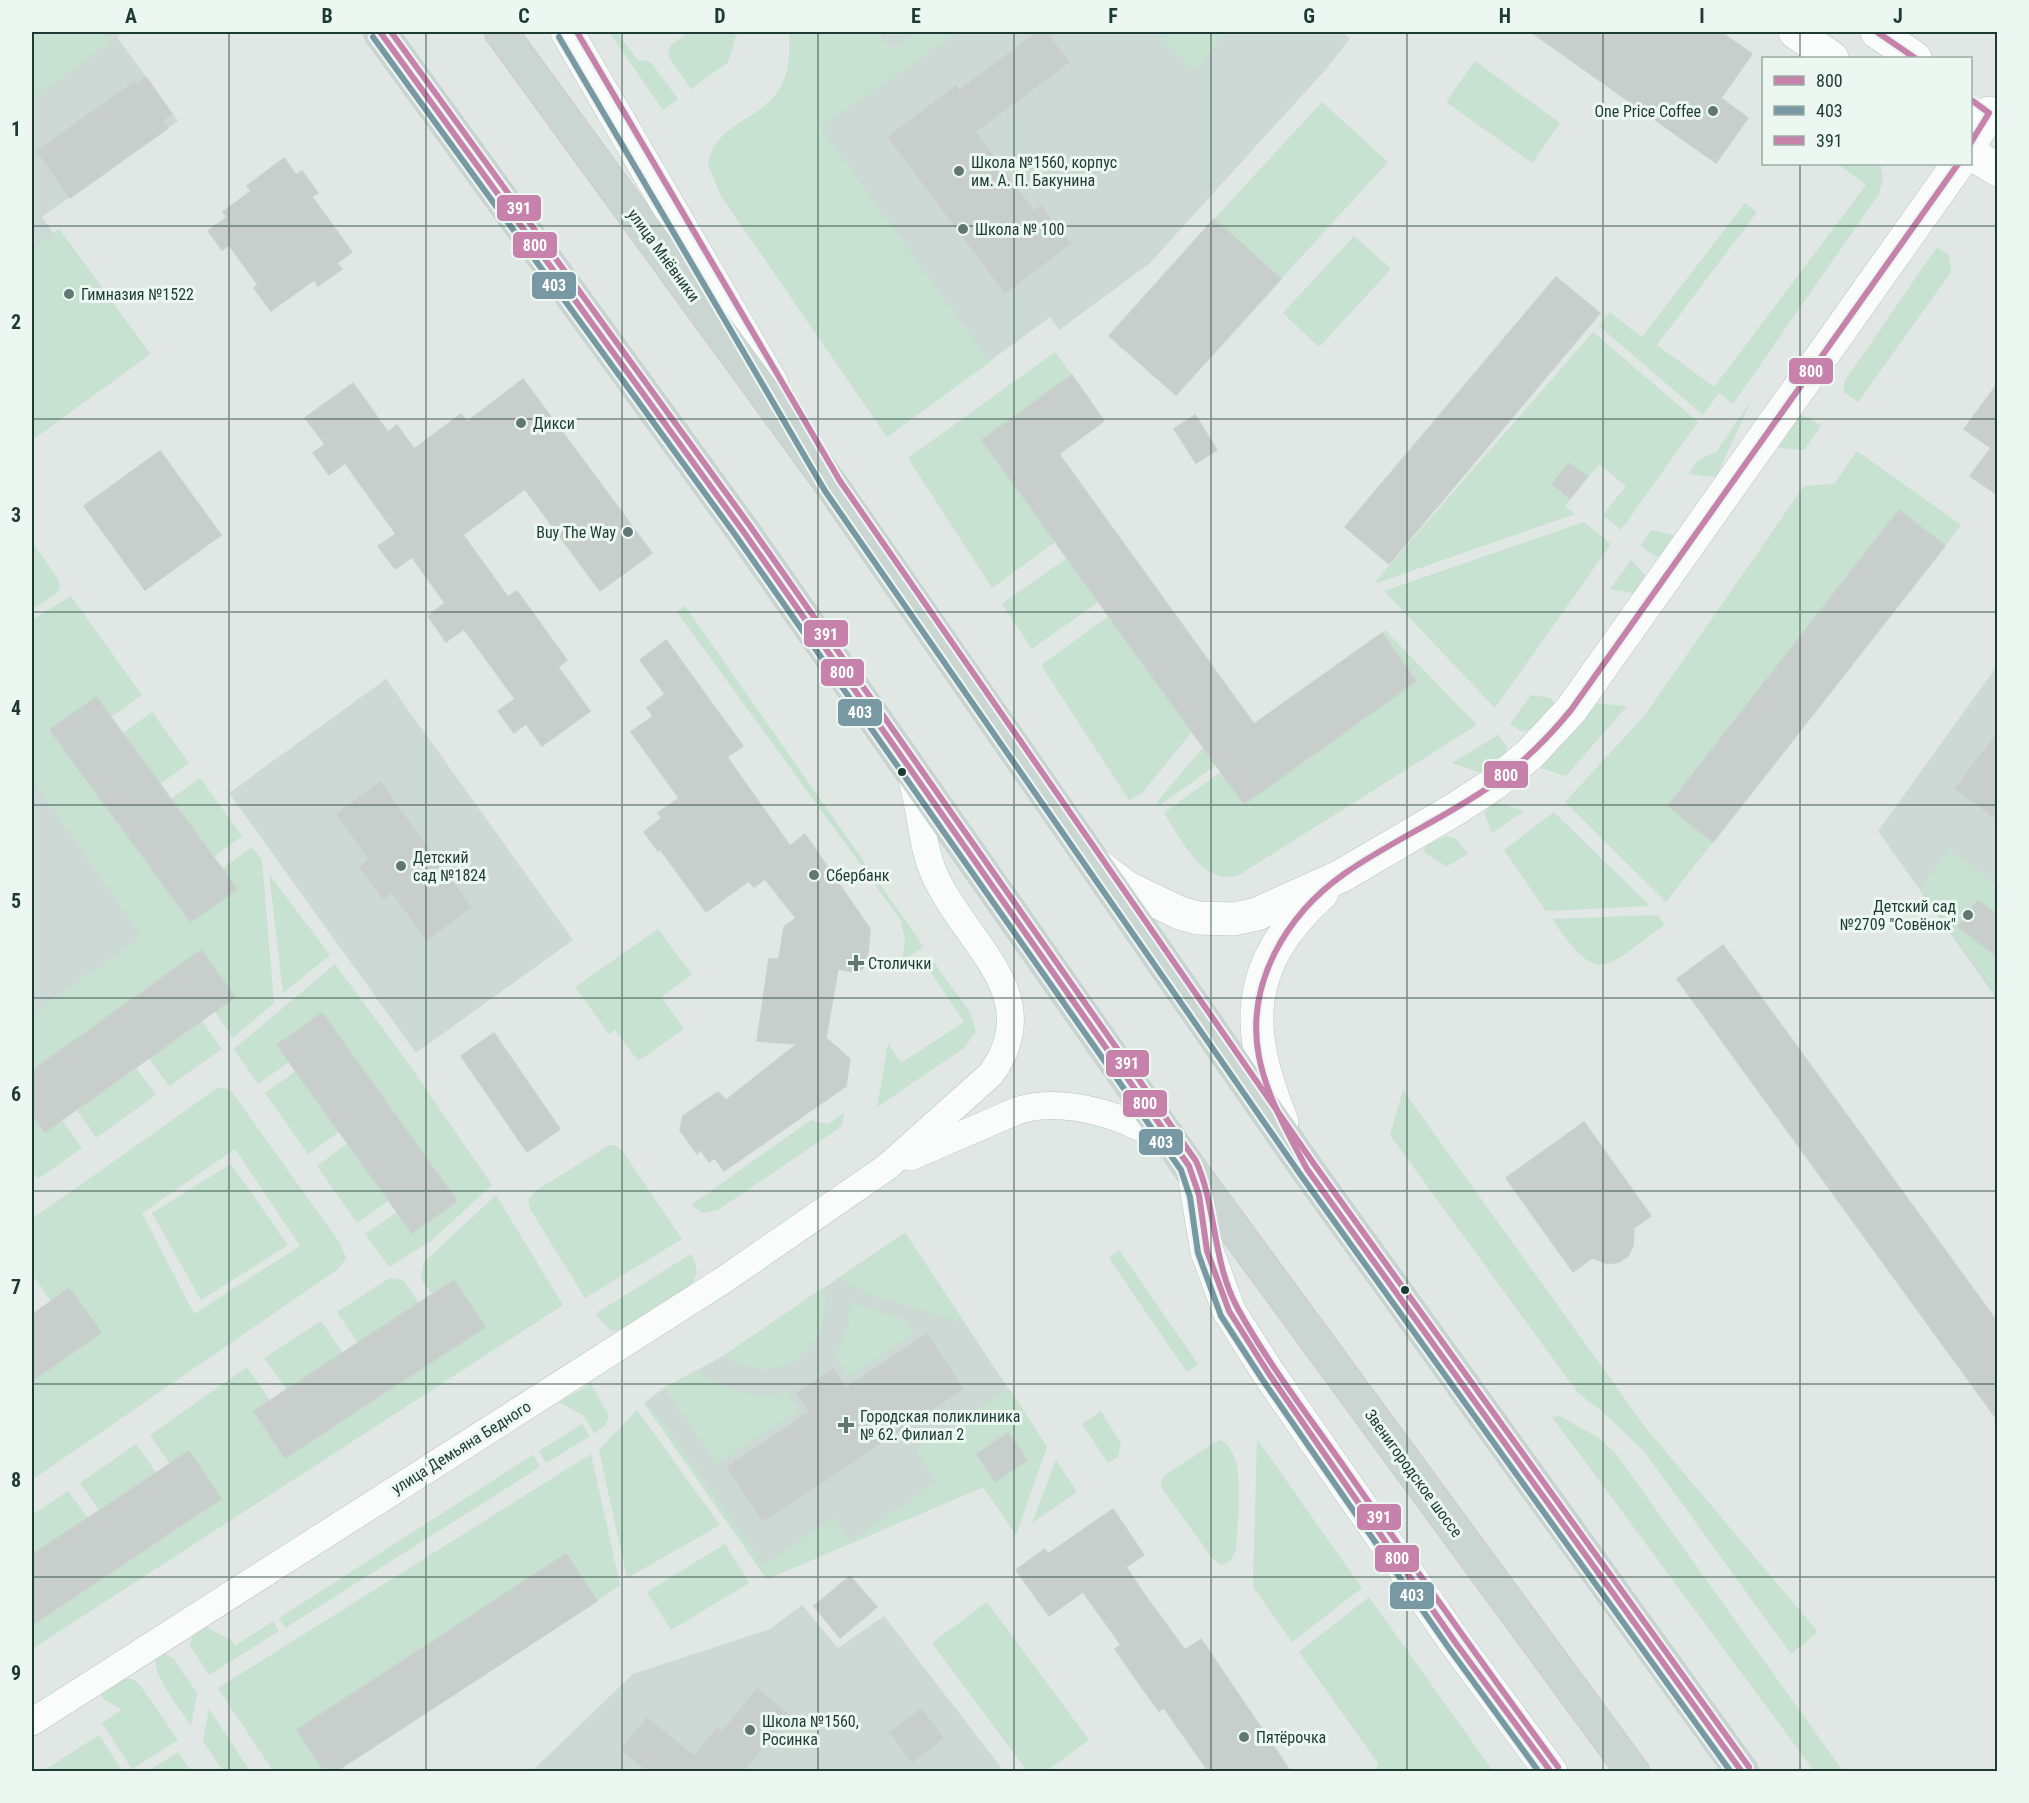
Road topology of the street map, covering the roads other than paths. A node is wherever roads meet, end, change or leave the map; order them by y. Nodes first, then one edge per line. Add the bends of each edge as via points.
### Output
1 (380, 32) edge
2 (501, 32) edge
3 (567, 32) edge
4 (1795, 32) edge
5 (1877, 32) edge
6 (1831, 57) edge
7 (1914, 57) edge
8 (1986, 110) edge
9 (1972, 143) edge
10 (1972, 154) edge
11 (1957, 165) edge
12 (1998, 170) edge
13 (832, 486) junction
14 (907, 765) junction
15 (1094, 863) junction
16 (1341, 876) junction
17 (887, 1167) junction
18 (1307, 1169) junction
19 (1191, 1170) junction
20 (32, 1722) edge
21 (1551, 1772) edge
22 (1633, 1772) edge
23 (1742, 1772) edge

1 - 14 main road via 743,531
2 - 13 main road, улица Мнёвники
3 - 13 street
4 - 6 street
5 - 7 street
8 - 9 street
10 - 12 street
11 - 16 street via 1546,740 1485,789
13 - 15 main road, улица Мнёвники
14 - 17 street, улица Демьяна Бедного via 933,873 1003,983 1009,997 1011,1035 991,1074
14 - 19 main road
15 - 16 street via 1155,903 1198,918 1234,919 1257,914
15 - 18 main road, улица Мнёвники
16 - 18 street via 1310,904 1281,939 1257,996 1256,1033 1267,1085
17 - 19 street, улица Демьяна Бедного via 1037,1104 1076,1107 1134,1125 1162,1141
17 - 20 street, улица Демьяна Бедного via 658,1323
18 - 23 main road, улица Мнёвники
19 - 21 street via 1207,1251 1229,1311 1455,1642
19 - 22 main road, Звенигородское шоссе

